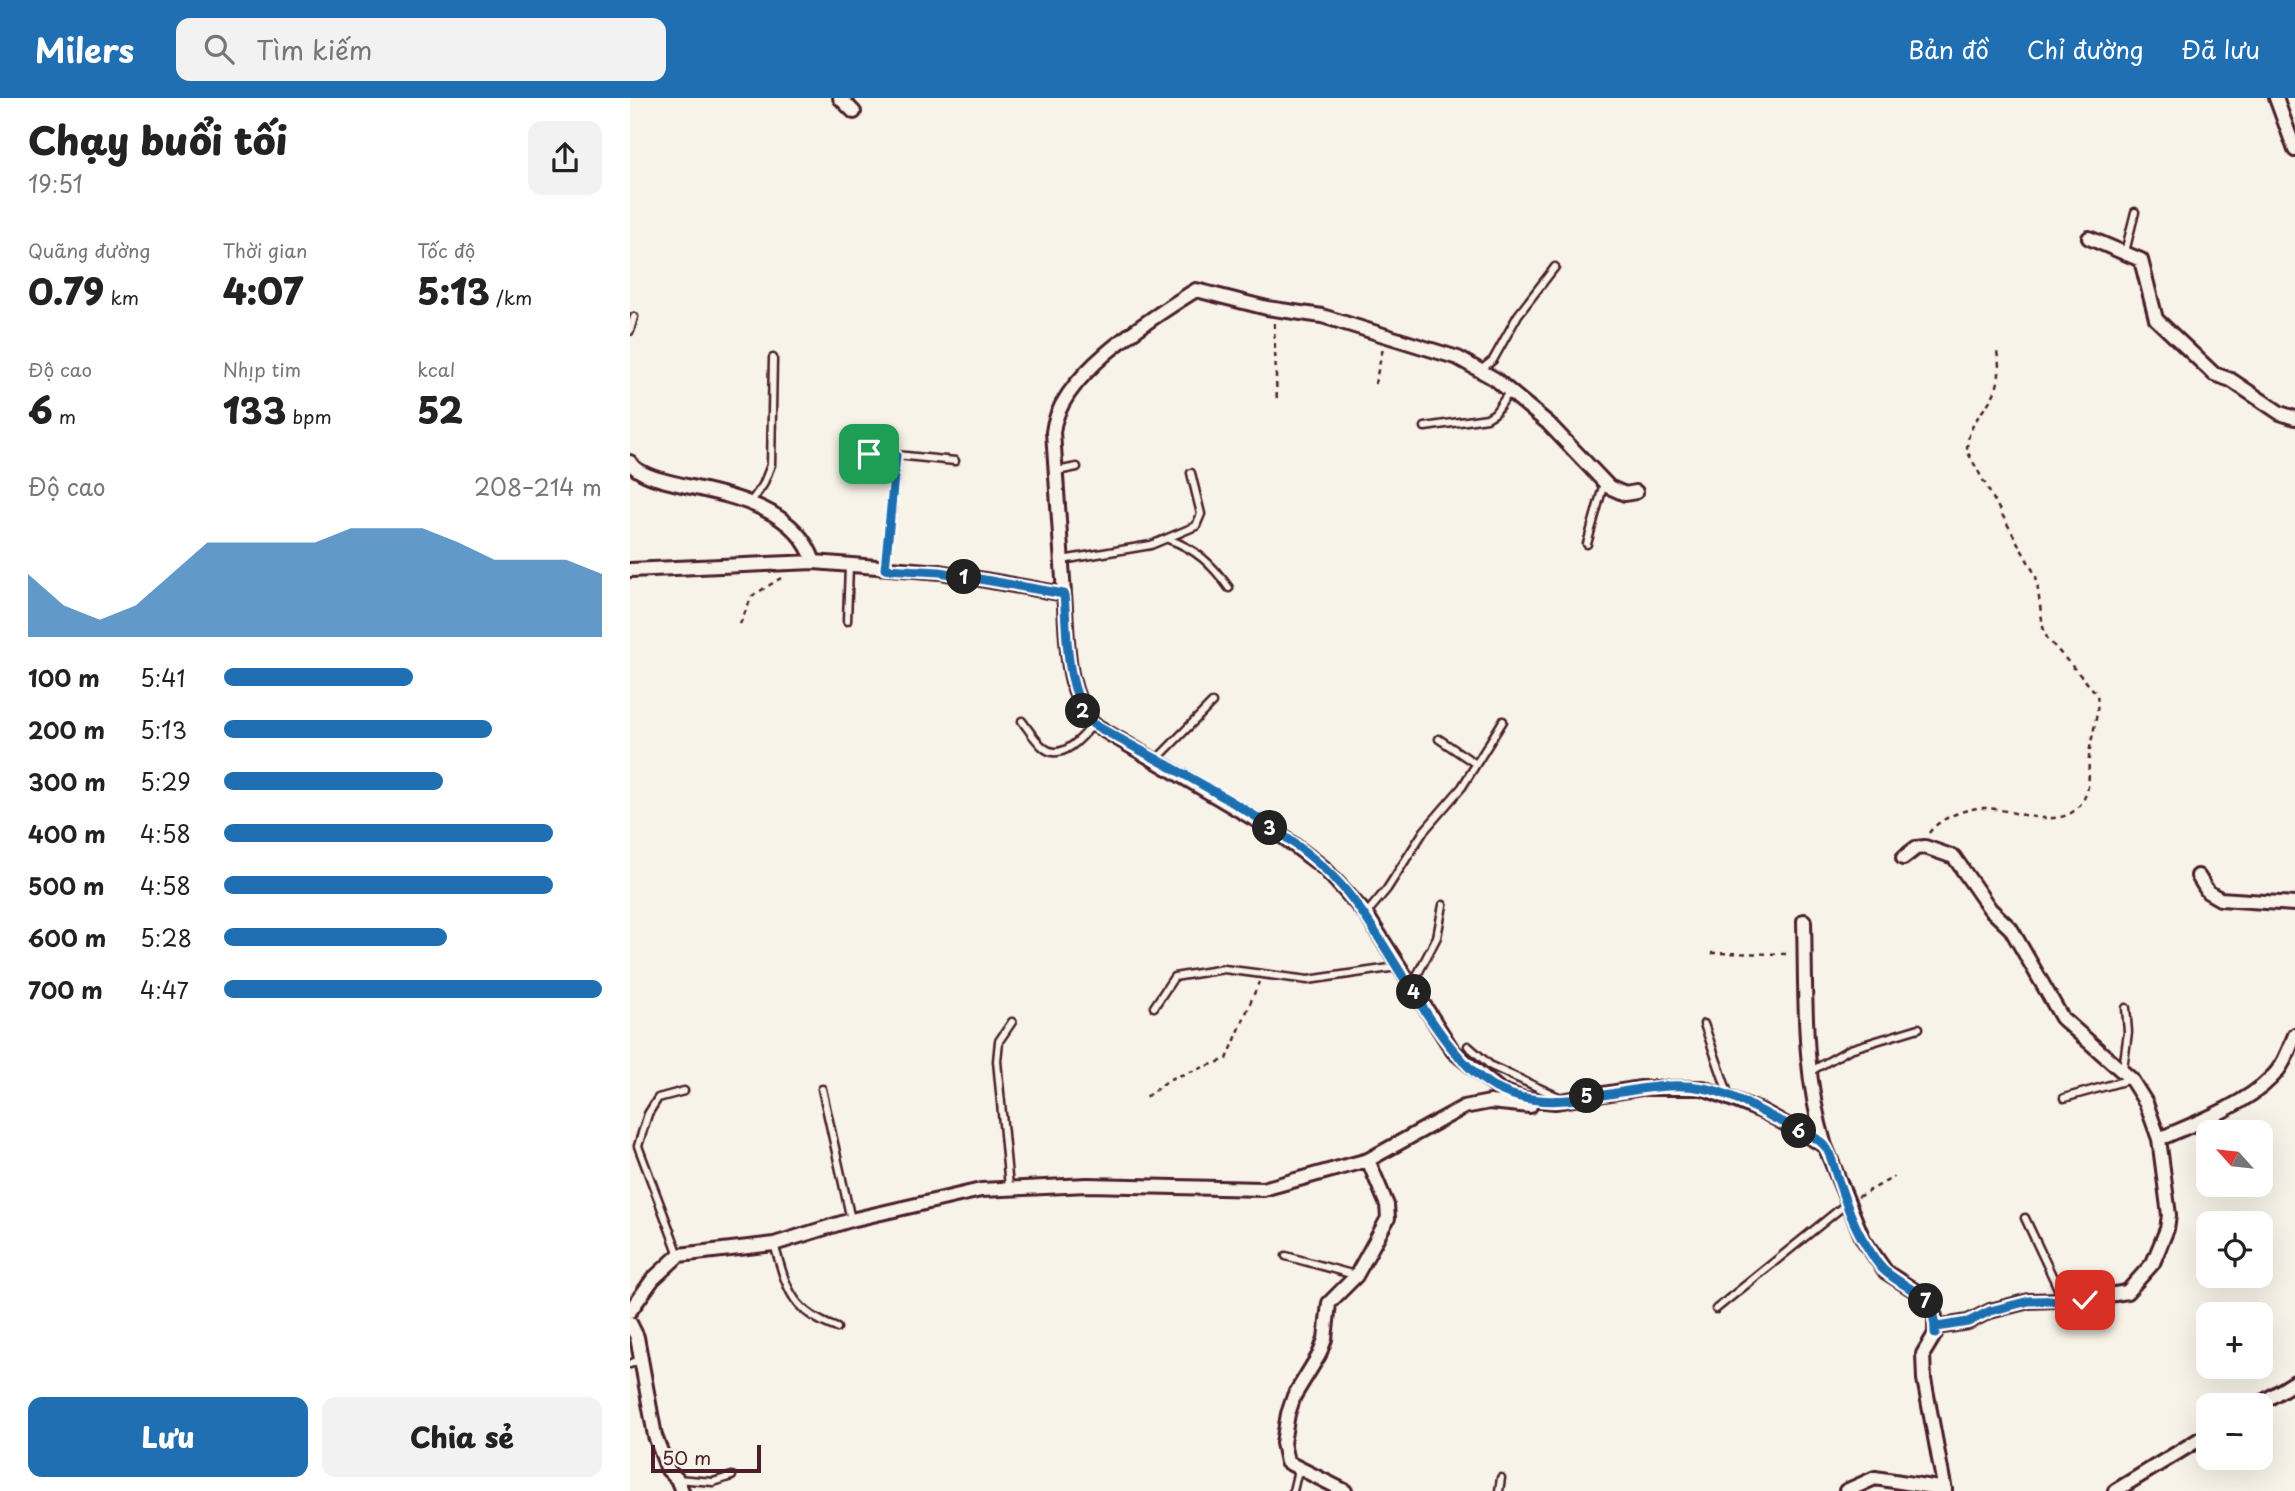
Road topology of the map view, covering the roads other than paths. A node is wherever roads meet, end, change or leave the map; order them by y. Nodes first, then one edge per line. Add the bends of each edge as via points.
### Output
1 (840, 98) edge
2 (2276, 98) edge
3 (854, 112) dead end
4 (2295, 150) edge
5 (2135, 212) dead end
6 (2089, 238) dead end
7 (2125, 252) junction
8 (1555, 267) dead end
9 (634, 317) dead end
10 (630, 331) edge
11 (773, 358) dead end
12 (1482, 369) junction
13 (1510, 391) junction
14 (2295, 418) edge
15 (1425, 427) dead end
16 (869, 454) dead end
17 (896, 455) junction
18 (955, 461) dead end
19 (630, 462) edge
20 (1077, 467) dead end
21 (1056, 471) junction
22 (1191, 473) dead end
23 (1604, 483) junction
24 (1636, 492) dead end
25 (750, 503) junction
26 (1168, 539) junction
27 (1587, 544) dead end
28 (1062, 560) junction
29 (814, 562) junction
30 (849, 566) junction
31 (885, 569) junction
32 (630, 570) edge
33 (1229, 588) dead end
34 (1064, 594) junction
35 (847, 621) dead end
36 (1212, 703) dead end
37 (1022, 721) dead end
38 (1503, 721) dead end
39 (1093, 724) junction
40 (1439, 739) dead end
41 (1156, 760) junction
42 (1476, 764) junction
43 (1903, 858) dead end
44 (2199, 876) dead end
45 (2295, 904) edge
46 (1443, 905) dead end
47 (1366, 914) junction
48 (1804, 922) dead end
49 (1397, 967) junction
50 (1411, 987) junction
51 (1154, 1007) dead end
52 (2126, 1008) dead end
53 (1012, 1022) dead end
54 (1704, 1024) dead end
55 (1919, 1028) dead end
56 (2295, 1035) edge
57 (1468, 1046) dead end
58 (1810, 1073) junction
59 (2127, 1074) junction
60 (822, 1089) dead end
61 (684, 1090) dead end
62 (1728, 1096) junction
63 (2064, 1098) dead end
64 (1559, 1101) junction
65 (2159, 1139) junction
66 (630, 1145) edge
67 (638, 1146) junction
68 (1825, 1146) junction
69 (1368, 1160) junction
70 (1009, 1187) junction
71 (1846, 1204) junction
72 (2025, 1218) dead end
73 (851, 1220) junction
74 (774, 1244) junction
75 (679, 1255) junction
76 (1286, 1256) dead end
77 (1356, 1276) junction
78 (2063, 1299) junction
79 (1716, 1309) dead end
80 (630, 1311) edge
81 (630, 1323) edge
82 (837, 1328) dead end
83 (1935, 1334) junction
84 (636, 1362) edge
85 (2295, 1382) edge
86 (2273, 1396) edge
87 (2196, 1441) edge
88 (1298, 1470) junction
89 (732, 1476) dead end
90 (1501, 1478) dead end
91 (679, 1485) edge
92 (1945, 1490) edge
93 (1293, 1491) edge
94 (1345, 1491) edge
95 (1499, 1491) edge
96 (1846, 1491) edge
97 (2115, 1491) edge

1 - 3 street
2 - 4 street
5 - 7 lane
6 - 7 street
7 - 14 street via 2141,260 2153,310 2162,325 2214,374
8 - 12 lane via 1518,316 1493,360
9 - 10 lane
11 - 25 lane via 771,465
12 - 13 street
12 - 21 street via 1322,316 1196,290 1117,344 1060,404 1053,432
13 - 15 lane via 1487,418
13 - 23 street via 1548,423
16 - 17 lane
17 - 18 lane
17 - 31 lane
19 - 25 street via 647,477 722,492
20 - 21 lane
21 - 28 street
22 - 26 lane via 1199,522
23 - 24 street via 1625,494
23 - 27 lane
25 - 29 street via 807,544
26 - 28 lane
26 - 33 lane via 1204,558
28 - 34 street
29 - 30 street
29 - 32 street
30 - 31 street
30 - 35 lane
31 - 34 street via 940,572
34 - 39 street via 1073,685
36 - 41 lane
37 - 39 lane via 1050,751 1074,746
38 - 42 lane
39 - 41 street
40 - 42 lane
41 - 47 street via 1307,853
42 - 47 lane
43 - 59 street via 1925,847 1954,858 1990,909 2011,929 2062,1018
44 - 45 street via 2208,892 2220,899
46 - 50 lane via 1437,937
47 - 49 street
48 - 58 street via 1804,1033
49 - 50 street
49 - 51 lane via 1308,980 1224,969 1174,977
50 - 64 street via 1453,1051 1481,1077 1512,1095
52 - 59 lane
53 - 70 lane via 999,1041 997,1062
54 - 62 lane
55 - 58 lane via 1850,1049
56 - 65 street via 2271,1079 2207,1118
57 - 64 lane via 1491,1066
58 - 68 street
59 - 63 lane
59 - 65 street via 2146,1103
60 - 73 lane
61 - 67 lane via 658,1098
62 - 64 street via 1703,1088 1641,1088
62 - 68 street
64 - 69 street via 1531,1107 1475,1104 1440,1118
65 - 78 street via 2169,1214 2153,1263 2127,1292
66 - 67 lane
67 - 75 lane
68 - 71 street
69 - 70 street via 1264,1189
69 - 77 street via 1388,1218
70 - 73 street
71 - 79 lane
71 - 83 street via 1886,1272 1928,1304 1935,1316
72 - 78 lane
73 - 74 street
74 - 75 street
74 - 82 lane via 796,1303 814,1320
75 - 80 street via 653,1279
76 - 77 lane
77 - 88 street via 1329,1303 1325,1339 1288,1414 1283,1454
78 - 83 street via 2002,1308 1968,1322 1937,1327
81 - 84 street via 634,1325
83 - 92 street via 1923,1354 1924,1379
84 - 91 street via 655,1436
85 - 86 street
87 - 97 street
88 - 93 lane
88 - 94 street
89 - 91 lane
90 - 95 lane
92 - 96 street via 1875,1478

